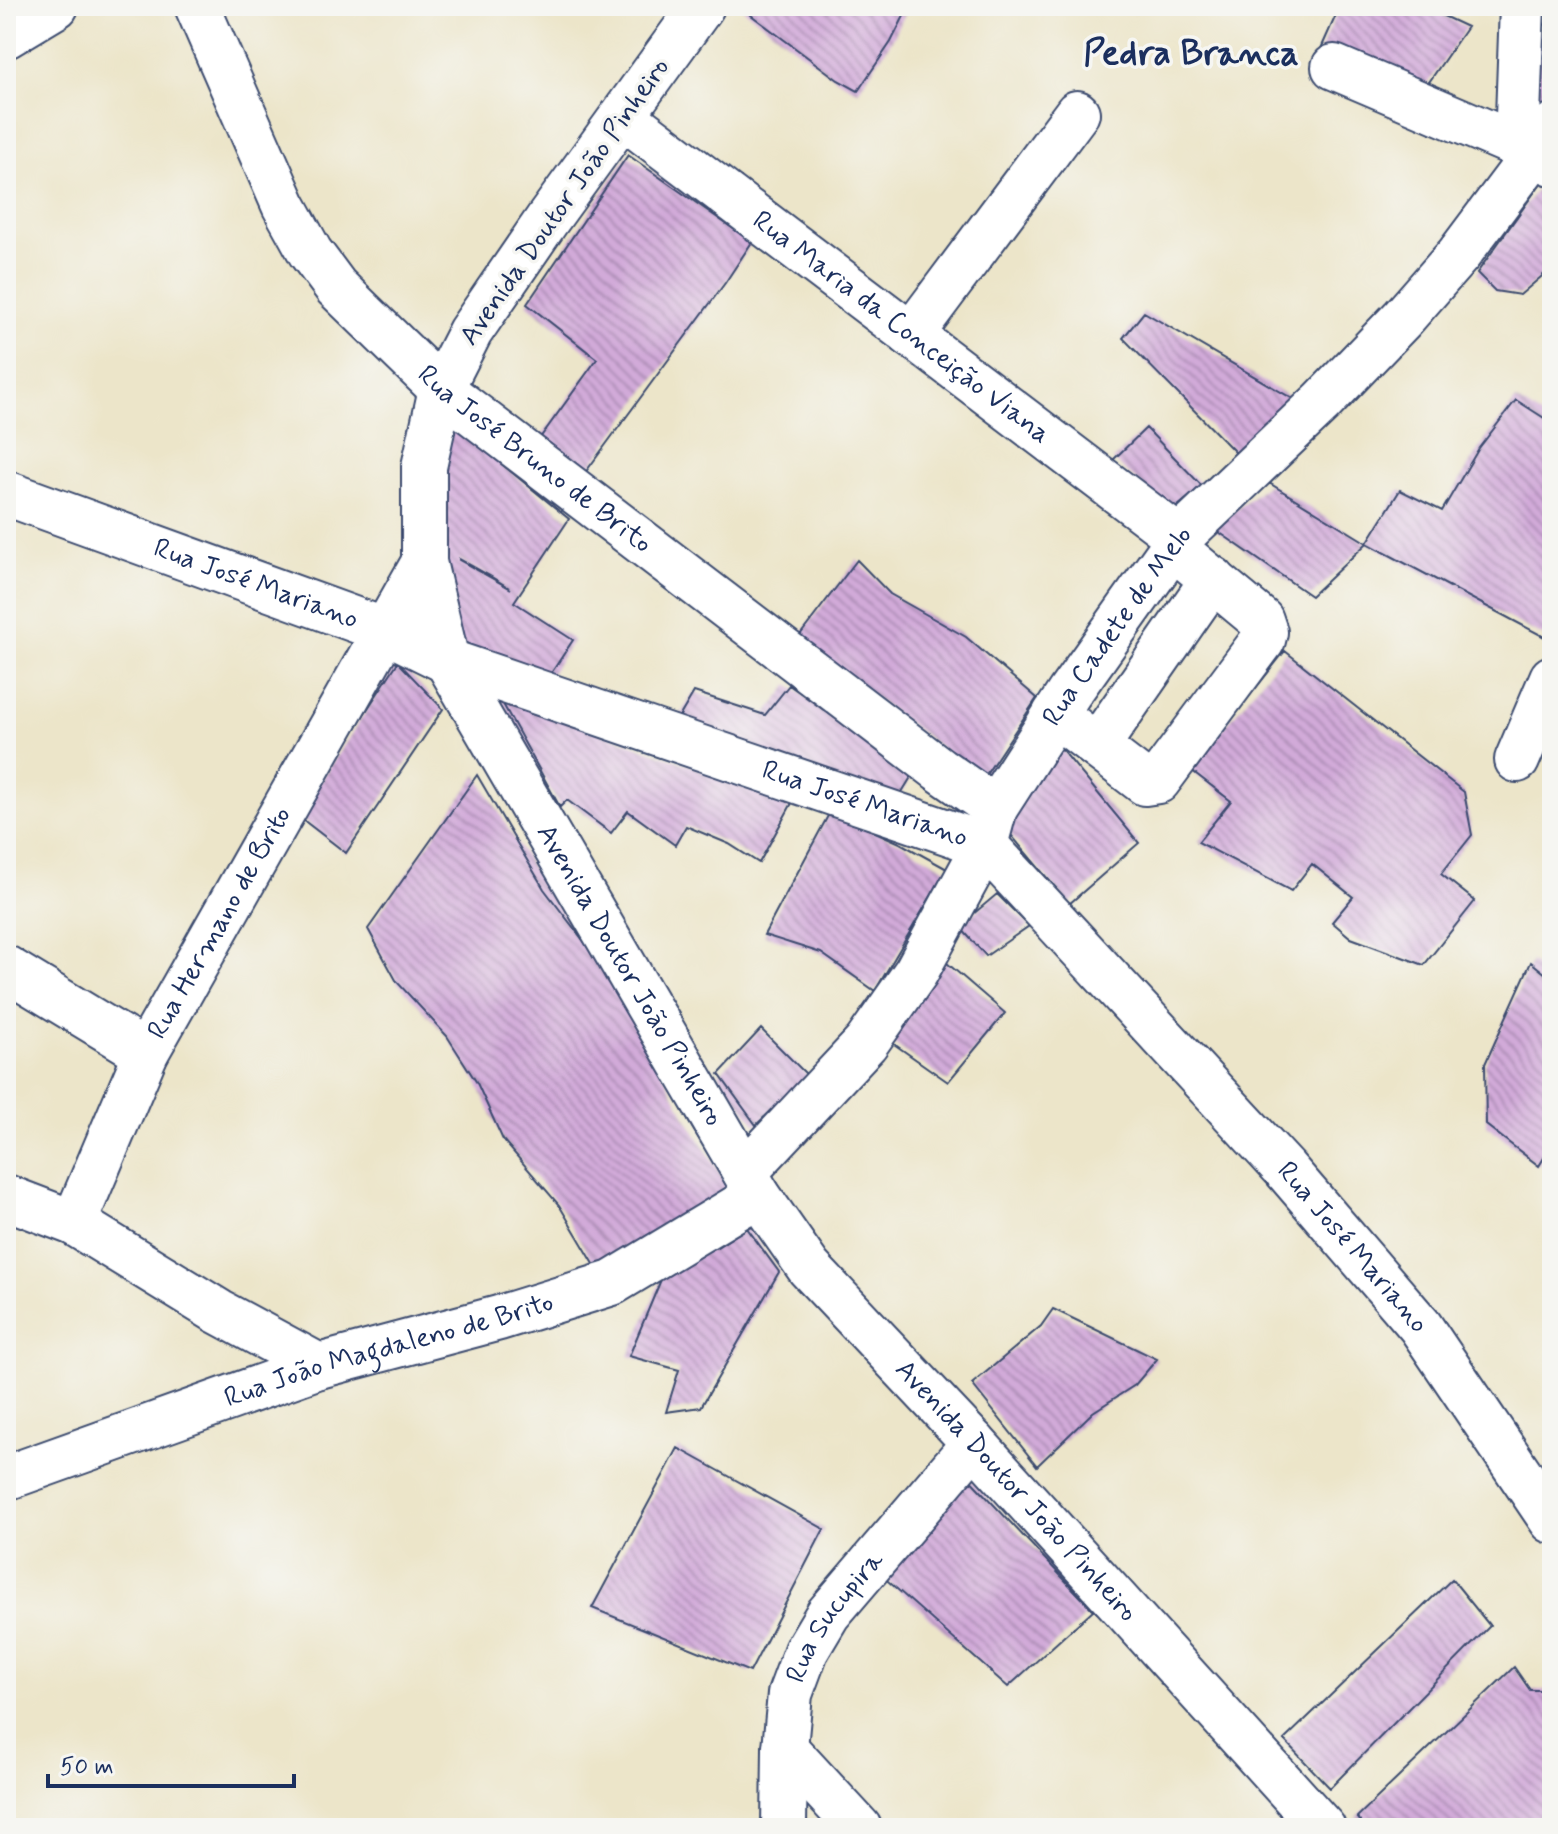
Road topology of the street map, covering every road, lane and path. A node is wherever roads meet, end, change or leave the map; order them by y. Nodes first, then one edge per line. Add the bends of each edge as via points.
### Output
1 (56, 6) edge
2 (197, 6) edge
3 (702, 6) edge
4 (1522, 6) edge
5 (6, 36) edge
6 (1334, 67) dead end
7 (1077, 113) dead end
8 (624, 117) junction
9 (1539, 147) edge
10 (911, 335) junction
11 (441, 389) junction
12 (6, 493) edge
13 (1176, 542) junction
14 (424, 562) junction
15 (1213, 579) junction
16 (386, 631) junction
17 (447, 661) junction
18 (1552, 678) edge
19 (1055, 714) junction
20 (1097, 746) junction
21 (1517, 760) dead end
22 (939, 769) junction
23 (909, 819) junction
24 (990, 827) junction
25 (6, 968) edge
26 (146, 1053) junction
27 (752, 1183) junction
28 (6, 1197) edge
29 (74, 1223) junction
30 (319, 1366) junction
31 (974, 1443) junction
32 (6, 1478) edge
33 (1552, 1521) edge
34 (785, 1748) junction
35 (784, 1828) edge
36 (859, 1828) edge
37 (1323, 1828) edge

1 - 5 street
2 - 11 street, Rua José Bruno de Brito via 284,205 310,252 336,287
3 - 8 street, Avenida Doutor João Pinheiro
4 - 9 street
6 - 9 street
7 - 10 street
8 - 10 street, Rua Maria da Conceição Viana
8 - 11 street, Avenida Doutor João Pinheiro via 470,332
9 - 13 street, Rua Cadete de Melo via 1459,254 1402,319
10 - 13 street, Rua Maria da Conceição Viana
11 - 14 street, Avenida Doutor João Pinheiro via 424,467
11 - 22 street, Rua José Bruno de Brito
12 - 16 street, Rua José Mariano
13 - 15 street, Rua Maria da Conceição Viana
13 - 19 street, Rua Cadete de Melo
14 - 16 street, Rua Hermano de Brito
14 - 17 street, Avenida Doutor João Pinheiro
15 - 20 street
15 - 20 street, Rua Maria da Conceição Viana via 1261,620 1263,640 1158,781 1145,783
16 - 17 street, Rua José Mariano
16 - 26 street, Rua Hermano de Brito
17 - 23 street, Rua José Mariano
17 - 27 street, Avenida Doutor João Pinheiro
18 - 21 street
19 - 20 street, Rua Maria da Conceição Viana
19 - 24 street, Rua Cadete de Melo
22 - 23 street
22 - 24 street, Rua José Bruno de Brito
23 - 24 street, Rua José Mariano
24 - 27 street, Rua Cadete de Melo via 916,972 866,1043
24 - 33 street, Rua José Mariano via 1420,1326
25 - 26 street
26 - 29 street, Rua Hermano de Brito
27 - 30 street, Rua João Magdaleno de Brito via 612,1283
27 - 31 street, Avenida Doutor João Pinheiro via 809,1268
28 - 29 street
29 - 30 street
30 - 32 street, Rua João Magdaleno de Brito
31 - 34 street, Rua Sucupira via 828,1614 790,1694
31 - 37 street, Avenida Doutor João Pinheiro
34 - 35 street, Rua Sucupira
34 - 36 street

